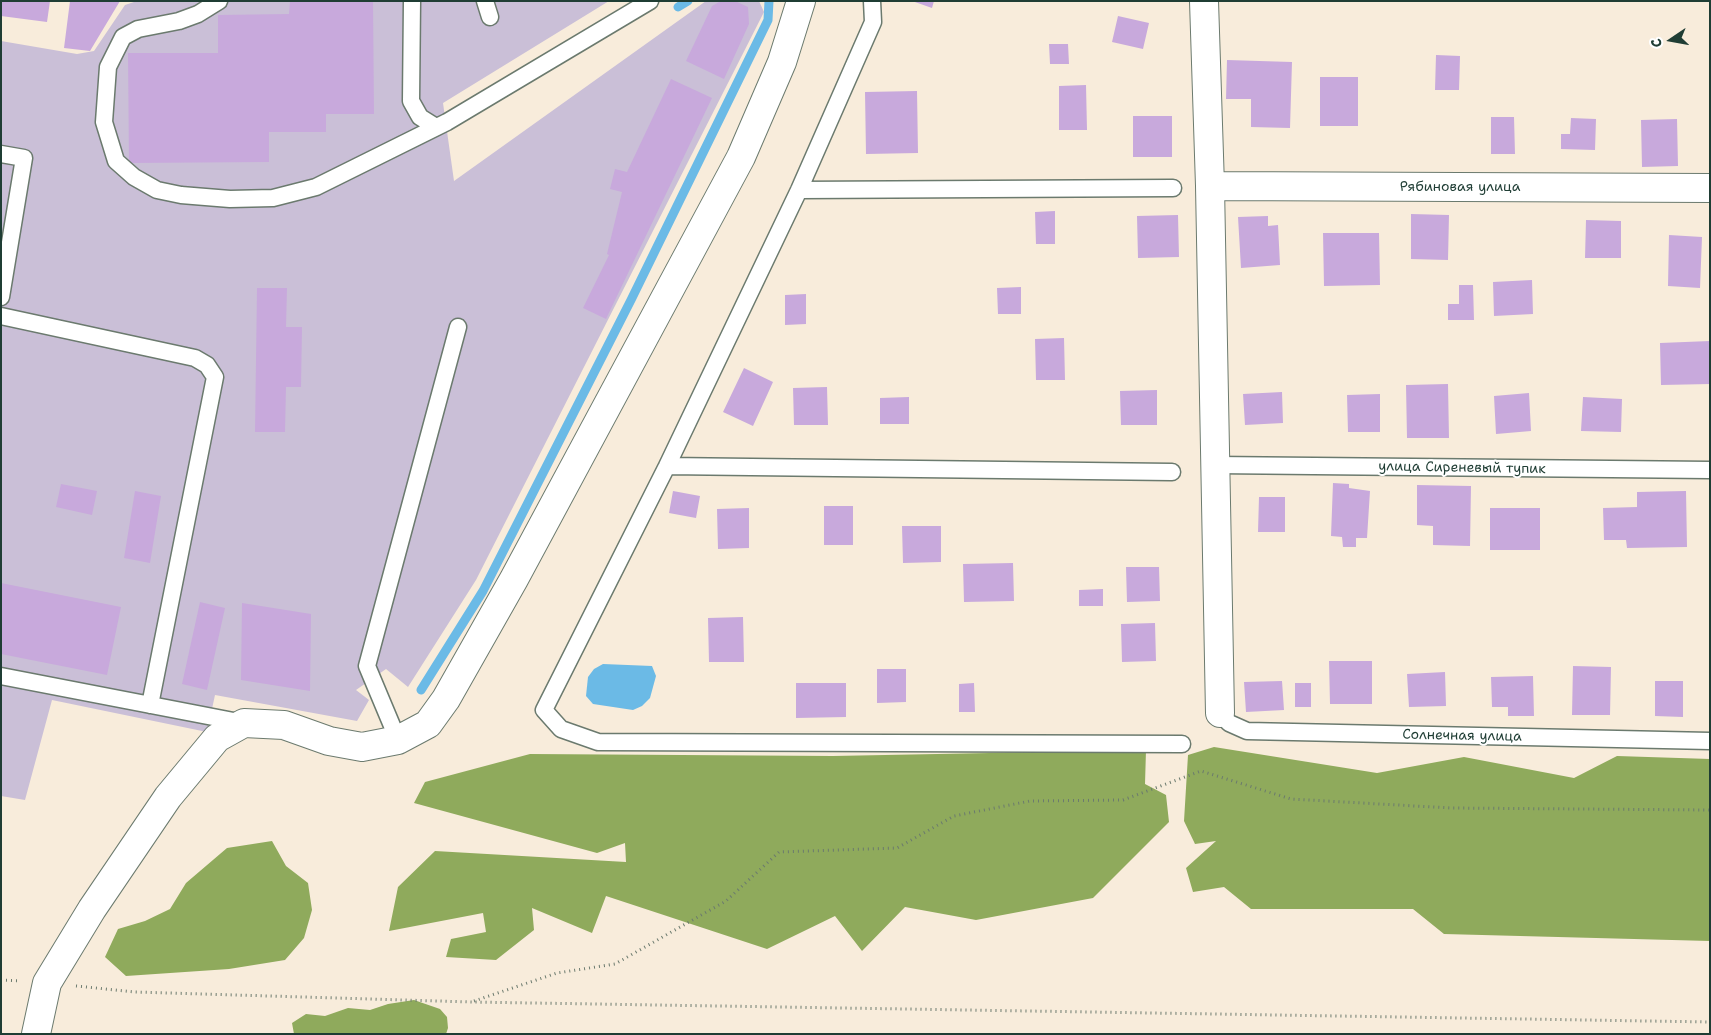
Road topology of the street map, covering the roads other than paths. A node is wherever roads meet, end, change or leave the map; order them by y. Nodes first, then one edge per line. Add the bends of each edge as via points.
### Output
1 (219, 1) edge
2 (412, 1) edge
3 (485, 1) edge
4 (650, 1) edge
5 (801, 1) edge
6 (872, 1) edge
7 (1204, 1) edge
8 (490, 18) dead end
9 (436, 127) junction
10 (1, 154) edge
11 (1210, 186) junction
12 (1173, 188) dead end
13 (1710, 188) edge
14 (799, 190) junction
15 (1, 297) edge
16 (1, 316) edge
17 (458, 328) dead end
18 (1215, 465) junction
19 (667, 466) junction
20 (1710, 470) edge
21 (1172, 472) dead end
22 (1, 676) edge
23 (150, 705) junction
24 (1220, 713) joint
25 (244, 722) junction
26 (398, 740) junction
27 (1710, 741) edge
28 (1182, 744) dead end
29 (36, 1034) edge

1 - 9 lane via 179,21 138,29 123,37 115,51 108,67 104,122 116,161 134,177 157,190 181,195 273,198 316,187
2 - 9 lane via 411,100 416,113
3 - 8 lane
4 - 9 lane
5 - 26 street via 782,62 741,157 514,579 428,724
6 - 14 lane via 873,22
7 - 11 street
10 - 15 lane via 24,158
11 - 13 street, Рябиновая улица
11 - 18 street
12 - 14 lane
14 - 19 lane
16 - 23 lane via 195,358 207,365 215,377
17 - 26 lane via 367,666
18 - 20 lane, улица Сиреневый тупик
18 - 24 street
19 - 21 lane
19 - 28 lane via 544,710 561,729 598,742
22 - 23 lane
23 - 25 lane
24 - 27 lane, Солнечная улица via 1229,723 1247,731
25 - 26 street via 284,725 328,741 362,747
25 - 29 street via 217,738 168,797 92,909 47,983

